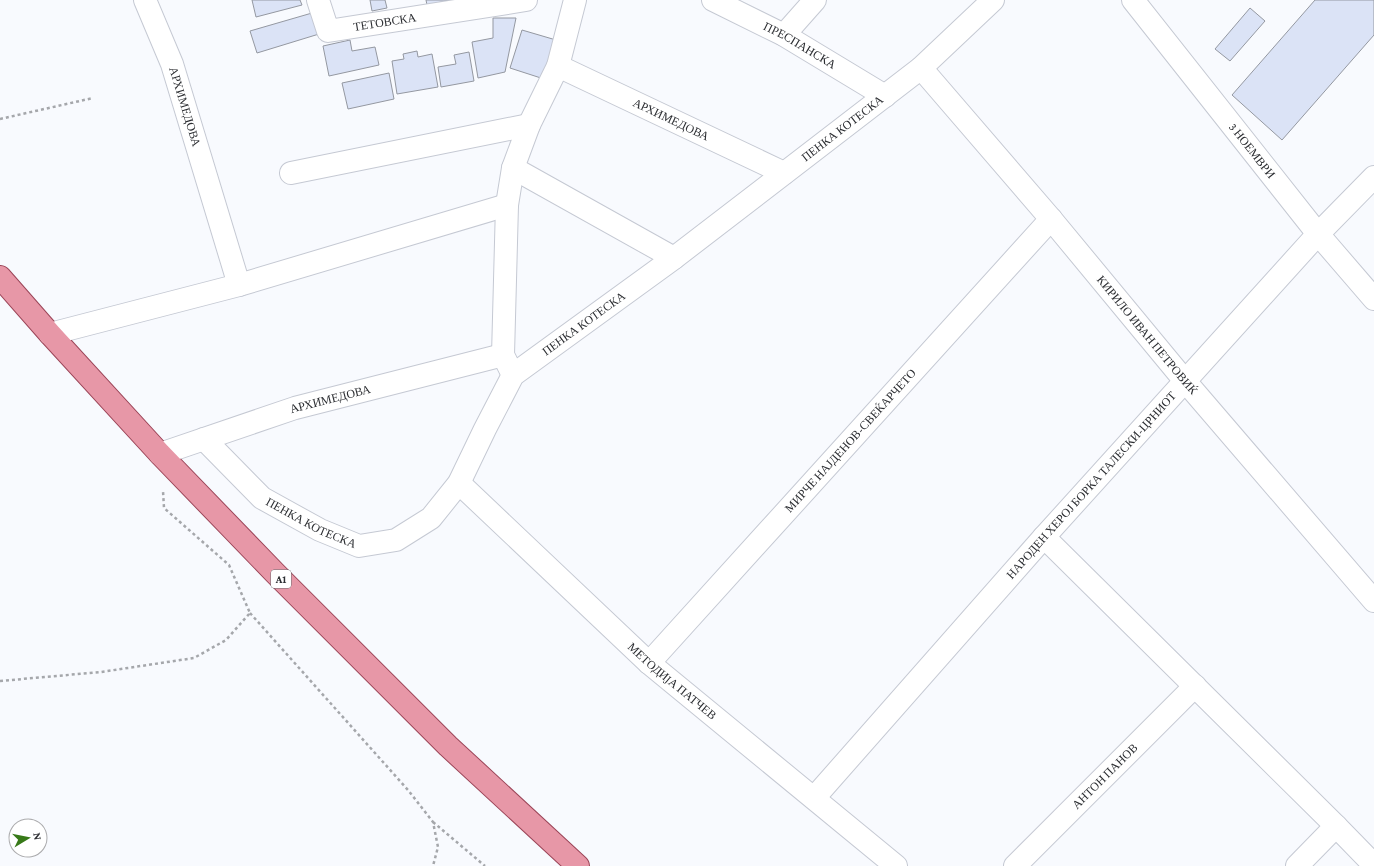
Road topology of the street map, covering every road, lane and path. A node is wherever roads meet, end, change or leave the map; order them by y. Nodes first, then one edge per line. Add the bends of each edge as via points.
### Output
1 (145, 0) edge
2 (318, 0) edge
3 (526, 0) edge
4 (575, 0) edge
5 (713, 0) edge
6 (815, 0) edge
7 (993, 0) edge
8 (1133, 0) edge
9 (472, 4) edge
10 (784, 35) junction
11 (558, 66) junction
12 (921, 68) junction
13 (885, 96) junction
14 (93, 98) dead end
15 (0, 119) edge
16 (529, 125) junction
17 (512, 168) junction
18 (292, 173) dead end
19 (784, 173) junction
20 (1374, 177) edge
21 (508, 205) junction
22 (1050, 218) junction
23 (1318, 234) junction
24 (674, 258) junction
25 (0, 277) edge
26 (239, 285) junction
27 (1374, 299) edge
28 (50, 334) junction
29 (503, 355) junction
30 (513, 375) junction
31 (1185, 381) junction
32 (204, 439) junction
33 (160, 454) junction
34 (459, 484) junction
35 (1044, 537) junction
36 (1374, 601) edge
37 (250, 613) junction
38 (650, 663) junction
39 (0, 681) edge
40 (1195, 686) junction
41 (814, 798) junction
42 (433, 822) junction
43 (1336, 826) junction
44 (1374, 865) edge
45 (433, 866) edge
46 (485, 866) edge
47 (578, 866) edge
48 (896, 866) edge
49 (1015, 866) edge
50 (1297, 866) edge

1 - 26 street, АРХИМЕДОВА via 172,64
2 - 9 street, ТЕТОВСКА via 328,31
3 - 9 street, ТЕТОВСКА
4 - 11 street
5 - 10 street, ПРЕСПАНСКА
6 - 10 street
7 - 12 street, ПЕНКА КОТЕСКА
8 - 23 street, 3 НОЕМВРИ
10 - 13 street, ПРЕСПАНСКА
11 - 16 street
11 - 19 street, АРХИМЕДОВА
12 - 13 street, ПЕНКА КОТЕСКА
12 - 22 street, КИРИЛО ИВАН ПЕТРОВИЌ
13 - 19 street, ПЕНКА КОТЕСКА
14 - 15 path
16 - 17 street
16 - 18 street
17 - 21 street
17 - 24 street
19 - 24 street, ПЕНКА КОТЕСКА
20 - 23 street, НАРОДЕН ХЕРОЈ БОРКА ТАЛЕСКИ-ЦРНИОТ
21 - 26 street
21 - 29 street
22 - 31 street, КИРИЛО ИВАН ПЕТРОВИЌ
22 - 38 street, МИРЧЕ НАЈДЕНОВ-СВЕЌАРЧЕТО
23 - 27 street, 3 НОЕМВРИ
23 - 31 street, НАРОДЕН ХЕРОЈ БОРКА ТАЛЕСКИ-ЦРНИОТ
24 - 30 street, ПЕНКА КОТЕСКА
25 - 28 main road, A1
26 - 28 street
28 - 33 main road, A1
29 - 30 street
29 - 32 street, АРХИМЕДОВА via 295,408
30 - 34 street, ПЕНКА КОТЕСКА
31 - 35 street, НАРОДЕН ХЕРОЈ БОРКА ТАЛЕСКИ-ЦРНИОТ
31 - 36 street, КИРИЛО ИВАН ПЕТРОВИЌ
32 - 33 street, АРХИМЕДОВА
32 - 34 street, ПЕНКА КОТЕСКА via 262,498 320,530 359,546 396,540 431,518
33 - 37 path via 164,508 229,565
33 - 47 main road, A1 via 448,746
34 - 38 street, МЕТОДИJА ПАТЧЕВ
35 - 40 street
35 - 41 street, НАРОДЕН ХЕРОЈ БОРКА ТАЛЕСКИ-ЦРНИОТ
37 - 39 path via 226,640 194,658 101,672
37 - 42 path via 408,790
38 - 41 street, МЕТОДИJА ПАТЧЕВ
40 - 43 street
40 - 49 street, АНТОН ПАНОВ
41 - 48 street, МЕТОДИJА ПАТЧЕВ
42 - 45 path via 438,848
42 - 46 path
43 - 44 street
43 - 50 street

